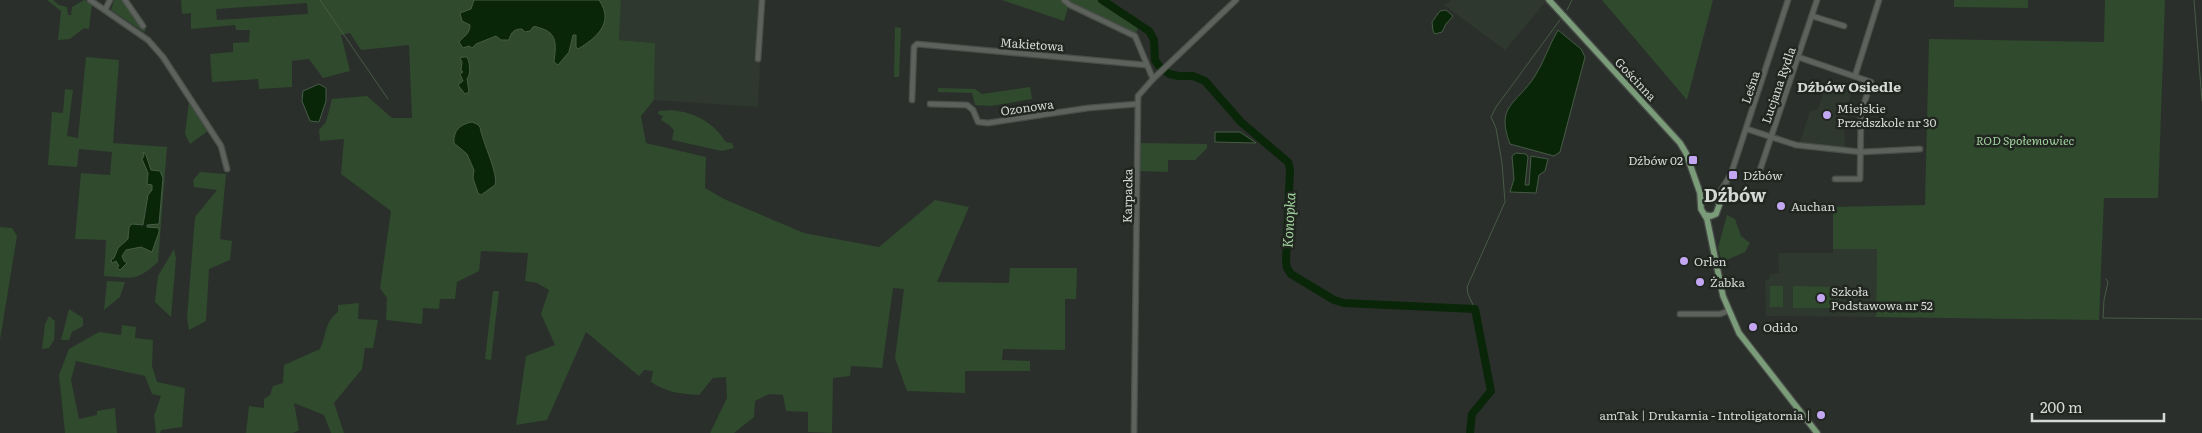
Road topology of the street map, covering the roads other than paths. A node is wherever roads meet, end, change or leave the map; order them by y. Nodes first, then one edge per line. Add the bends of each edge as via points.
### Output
1 (90, 0) edge
2 (110, 0) edge
3 (125, 0) edge
4 (762, 0) edge
5 (1064, 0) edge
6 (1236, 0) edge
7 (1549, 0) edge
8 (1788, 0) edge
9 (1817, 0) edge
10 (1879, 0) edge
11 (105, 10) junction
12 (1812, 16) junction
13 (143, 26) dead end
14 (1844, 26) dead end
15 (1798, 57) junction
16 (758, 59) dead end
17 (1146, 65) junction
18 (1854, 76) junction
19 (1152, 79) junction
20 (912, 100) dead end
21 (930, 104) dead end
22 (1137, 104) junction
23 (1747, 129) junction
24 (1771, 136) junction
25 (1920, 149) dead end
26 (1860, 152) junction
27 (227, 169) dead end
28 (1758, 176) dead end
29 (1696, 179) junction
30 (1835, 179) dead end
31 (1728, 180) junction
32 (1710, 196) junction
33 (1702, 201) junction
34 (1719, 202) junction
35 (1705, 215) junction
36 (1713, 216) junction
37 (1710, 233) junction
38 (1728, 312) junction
39 (1680, 314) dead end
40 (1134, 433) edge
41 (1817, 433) edge

1 - 11 street
2 - 11 street
3 - 13 street
4 - 16 street
5 - 17 street via 1135,36
6 - 19 street, Karpacka
7 - 29 main road, Gościnna via 1673,134 1686,152
8 - 23 street, Leśna
9 - 12 street, Lucjana Rydla
10 - 18 street
11 - 27 street via 148,40 163,57 221,146
12 - 14 street
12 - 15 street, Lucjana Rydla
15 - 18 street
15 - 24 street, Lucjana Rydla
17 - 19 street
17 - 20 street, Makietowa via 917,44 914,47
18 - 26 street via 1871,82 1861,113
19 - 22 street, Karpacka via 1140,92
21 - 22 street, Ozonowa via 967,105 978,122 988,123
22 - 40 street, Karpacka
23 - 24 street
23 - 31 street, Leśna
24 - 26 street via 1796,145
24 - 28 street, Lucjana Rydla
25 - 26 street
26 - 30 street via 1860,179
29 - 32 main road, Gościnna
29 - 33 main road, Gościnna
31 - 32 street, Leśna via 1720,192
31 - 34 street, Leśna
32 - 33 main road
32 - 34 main road
33 - 35 main road via 1701,209
34 - 36 main road via 1719,211
35 - 36 main road
35 - 37 main road
36 - 37 main road
37 - 38 main road
38 - 39 street
38 - 41 main road via 1739,333

